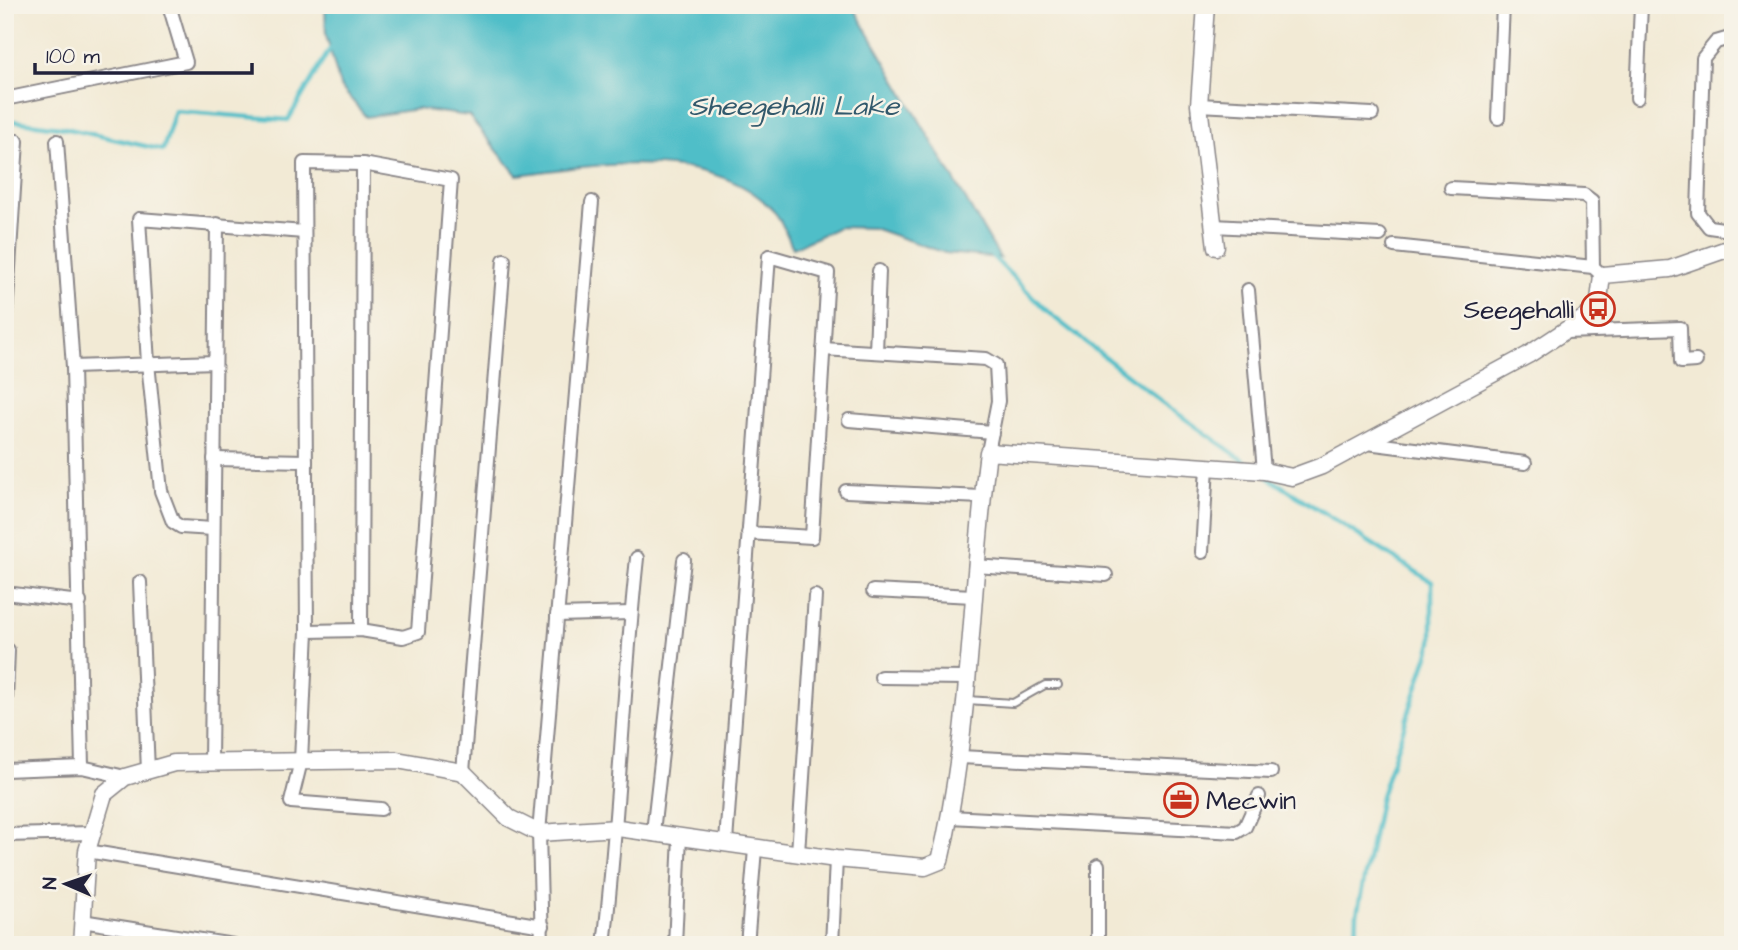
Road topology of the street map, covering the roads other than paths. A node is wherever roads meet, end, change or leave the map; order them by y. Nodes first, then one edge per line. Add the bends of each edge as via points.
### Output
1 (169, 5) edge
2 (1206, 5) edge
3 (1503, 5) edge
4 (1641, 5) edge
5 (1733, 37) edge
6 (1637, 98) dead end
7 (5, 99) edge
8 (1199, 105) junction
9 (1372, 114) dead end
10 (1498, 118) dead end
11 (17, 141) dead end
12 (57, 141) dead end
13 (363, 164) junction
14 (1451, 188) dead end
15 (592, 202) dead end
16 (217, 224) junction
17 (1214, 226) junction
18 (1723, 229) dead end
19 (304, 232) junction
20 (1380, 235) dead end
21 (1394, 246) dead end
22 (1216, 247) dead end
23 (1733, 247) edge
24 (504, 260) dead end
25 (878, 271) dead end
26 (1597, 271) junction
27 (1248, 290) dead end
28 (5, 331) edge
29 (1565, 332) junction
30 (823, 349) junction
31 (876, 352) junction
32 (1696, 361) dead end
33 (215, 362) junction
34 (148, 363) junction
35 (73, 367) junction
36 (849, 420) dead end
37 (992, 432) junction
38 (1367, 443) junction
39 (988, 452) junction
40 (214, 459) junction
41 (306, 461) junction
42 (1525, 463) dead end
43 (1207, 467) junction
44 (1264, 471) junction
45 (846, 491) dead end
46 (982, 497) junction
47 (214, 528) junction
48 (748, 533) junction
49 (1202, 552) dead end
50 (637, 558) dead end
51 (684, 560) dead end
52 (975, 566) junction
53 (1107, 575) dead end
54 (140, 582) dead end
55 (873, 591) dead end
56 (5, 593) edge
57 (815, 596) dead end
58 (973, 596) junction
59 (80, 602) junction
60 (631, 613) junction
61 (557, 615) junction
62 (361, 630) junction
63 (307, 631) junction
64 (8, 650) dead end
65 (881, 677) dead end
66 (967, 678) junction
67 (1058, 685) dead end
68 (965, 700) junction
69 (5, 724) edge
70 (960, 757) junction
71 (301, 761) junction
72 (211, 762) junction
73 (82, 767) junction
74 (5, 769) edge
75 (148, 771) junction
76 (464, 772) junction
77 (1271, 772) dead end
78 (125, 777) junction
79 (1259, 796) dead end
80 (381, 809) dead end
81 (950, 817) junction
82 (618, 828) junction
83 (653, 832) junction
84 (92, 833) junction
85 (539, 833) junction
86 (5, 835) edge
87 (680, 836) junction
88 (726, 842) junction
89 (755, 849) junction
90 (87, 851) junction
91 (798, 853) junction
92 (836, 859) junction
93 (1098, 865) dead end
94 (82, 921) junction
95 (543, 926) junction
96 (81, 945) edge
97 (233, 945) edge
98 (542, 945) edge
99 (604, 945) edge
100 (675, 945) edge
101 (747, 945) edge
102 (832, 945) edge
103 (1098, 945) edge

1 - 7 street via 186,62
2 - 8 street
3 - 10 street
4 - 6 street
5 - 18 street via 1716,42 1703,58 1698,213 1709,227
8 - 9 street
8 - 17 street
11 - 28 street
12 - 35 street
13 - 19 street via 304,163
13 - 62 street
13 - 62 street via 451,180 418,632 403,637
14 - 26 street via 1584,195 1592,201
15 - 61 street
16 - 19 street
16 - 33 street
16 - 34 street via 139,219
17 - 20 street
17 - 22 street
19 - 41 street
21 - 26 street
23 - 26 street via 1670,269
24 - 76 street
25 - 31 street
26 - 29 street via 1598,309
27 - 44 street
29 - 32 street via 1680,328 1681,362
29 - 38 street
30 - 31 street
30 - 48 street via 812,537
30 - 48 street via 828,272 769,256
31 - 37 street via 986,359 996,365 998,401
33 - 34 street
33 - 40 street
34 - 35 street
34 - 47 street via 161,491 173,522 181,527
35 - 59 street
36 - 37 street
37 - 39 street
38 - 42 street
38 - 44 street via 1292,477
39 - 43 street
39 - 46 street
40 - 41 street
40 - 47 street
41 - 63 street
43 - 44 street
43 - 49 street
45 - 46 street
46 - 52 street
47 - 72 street
48 - 88 street
50 - 60 street
51 - 83 street
52 - 53 street
52 - 58 street
54 - 75 street
55 - 58 street
56 - 59 street
57 - 91 street
58 - 66 street
59 - 73 street
60 - 61 street
60 - 82 street
61 - 85 street
62 - 63 street
63 - 71 street
64 - 69 street
65 - 66 street
66 - 68 street
67 - 68 lane via 1045,685 1013,703
68 - 70 street
70 - 77 street
70 - 81 street
71 - 72 street
71 - 76 street via 397,760
71 - 80 street via 291,802
72 - 75 street via 174,763
73 - 74 street
73 - 78 street
75 - 78 street
76 - 85 street via 509,818
78 - 84 street via 104,794
79 - 81 street via 1245,827 1237,832
81 - 92 street via 940,861 925,867
82 - 83 street
82 - 85 street
82 - 99 street
83 - 87 street
84 - 86 street
84 - 90 street
85 - 95 street
87 - 88 street
87 - 100 street
88 - 89 street
89 - 91 street
89 - 101 street
90 - 94 street
90 - 95 street
91 - 92 street
92 - 102 street
93 - 103 street
94 - 96 street
94 - 97 street
95 - 98 street

